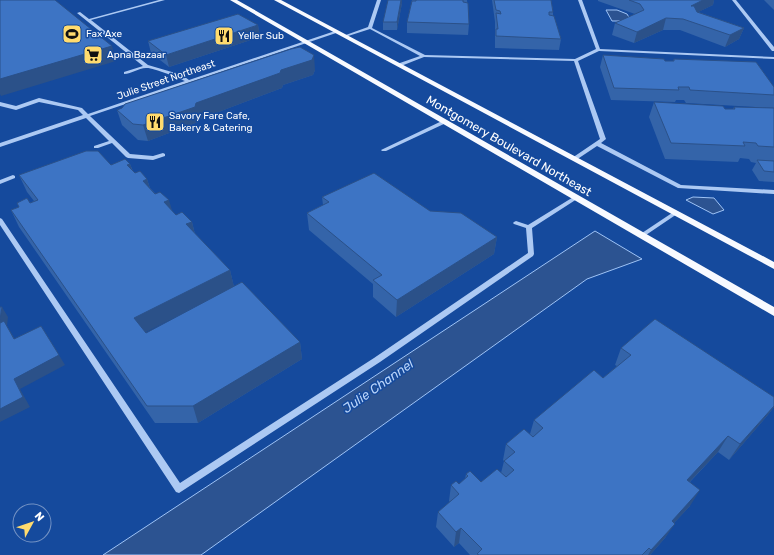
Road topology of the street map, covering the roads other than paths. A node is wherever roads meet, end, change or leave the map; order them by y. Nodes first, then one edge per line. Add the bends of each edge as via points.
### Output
1 (163, 0) edge
2 (233, 0) edge
3 (278, 0) edge
4 (380, 0) edge
5 (580, 0) edge
6 (734, 0) edge
7 (79, 12) dead end
8 (88, 20) junction
9 (370, 28) junction
10 (337, 32) junction
11 (345, 36) junction
12 (307, 42) junction
13 (598, 50) junction
14 (774, 50) edge
15 (424, 56) junction
16 (774, 58) edge
17 (576, 60) junction
18 (399, 65) junction
19 (146, 66) junction
20 (126, 73) dead end
21 (189, 82) junction
22 (0, 104) edge
23 (88, 116) junction
24 (444, 122) junction
25 (113, 141) junction
26 (596, 144) junction
27 (0, 145) edge
28 (96, 147) dead end
29 (384, 150) dead end
30 (163, 155) dead end
31 (574, 159) junction
32 (13, 177) dead end
33 (0, 182) edge
34 (774, 192) edge
35 (575, 198) junction
36 (675, 213) junction
37 (0, 220) edge
38 (516, 222) dead end
39 (529, 227) junction
40 (641, 236) junction
41 (774, 266) edge
42 (774, 312) edge

1 - 8 street
2 - 12 main road, Montgomery Boulevard Northeast
3 - 10 main road, Montgomery Boulevard Northeast
4 - 9 street
5 - 13 street
6 - 14 street
7 - 8 street
8 - 19 street
9 - 11 street
9 - 15 street
10 - 11 main road, Montgomery Boulevard Northeast
10 - 12 street, Julie Street Northeast
11 - 18 main road, Montgomery Boulevard Northeast
12 - 21 street, Julie Street Northeast
12 - 24 main road, Montgomery Boulevard Northeast
13 - 16 street
13 - 17 street
15 - 17 street
15 - 18 street
17 - 26 street via 603,139
18 - 31 main road, Montgomery Boulevard Northeast
19 - 20 street
19 - 21 street via 180,76
21 - 23 street, Julie Street Northeast
22 - 23 street via 16,108 39,100 80,109
23 - 25 street
23 - 27 street, Julie Street Northeast
24 - 29 street
24 - 35 main road, Montgomery Boulevard Northeast
25 - 28 street
25 - 30 street via 128,156 153,158
26 - 31 street
26 - 34 street via 680,187
31 - 36 main road, Montgomery Boulevard Northeast
32 - 33 street
35 - 39 street
35 - 40 main road, Montgomery Boulevard Northeast
36 - 40 street
36 - 41 main road, Montgomery Boulevard Northeast
37 - 39 street via 179,489 377,360 531,254
38 - 39 street
40 - 42 main road, Montgomery Boulevard Northeast

